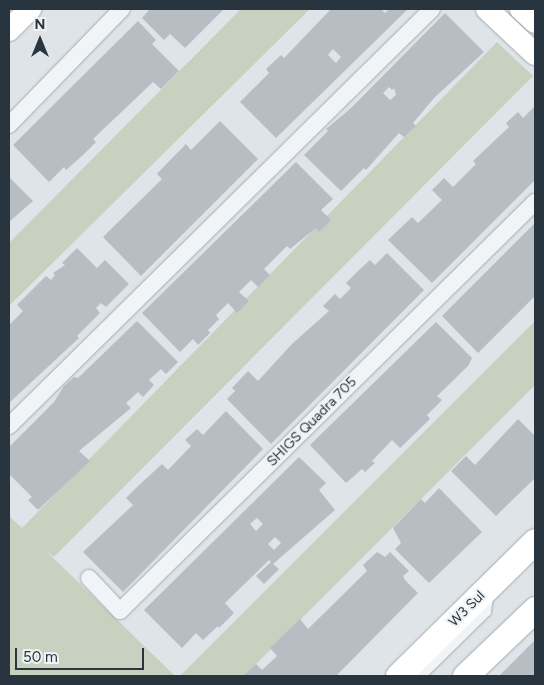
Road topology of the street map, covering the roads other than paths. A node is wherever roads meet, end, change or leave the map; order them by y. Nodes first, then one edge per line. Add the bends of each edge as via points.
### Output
1 (30, 9) edge
2 (122, 9) edge
3 (432, 9) edge
4 (487, 9) edge
5 (521, 9) edge
6 (535, 22) edge
7 (9, 30) edge
8 (534, 49) edge
9 (9, 125) edge
10 (535, 202) edge
11 (9, 426) edge
12 (535, 541) edge
13 (89, 578) dead end
14 (490, 586) junction
15 (535, 609) edge
16 (398, 676) edge
17 (422, 676) edge
18 (465, 676) edge

1 - 7 main road
2 - 9 street
3 - 11 street
4 - 8 main road
5 - 6 main road
10 - 13 street, SHIGS Quadra 705 via 120,611
12 - 14 main road, W3 Sul
14 - 16 main road, W3 Sul
14 - 17 lane via 487,612
15 - 18 main road

